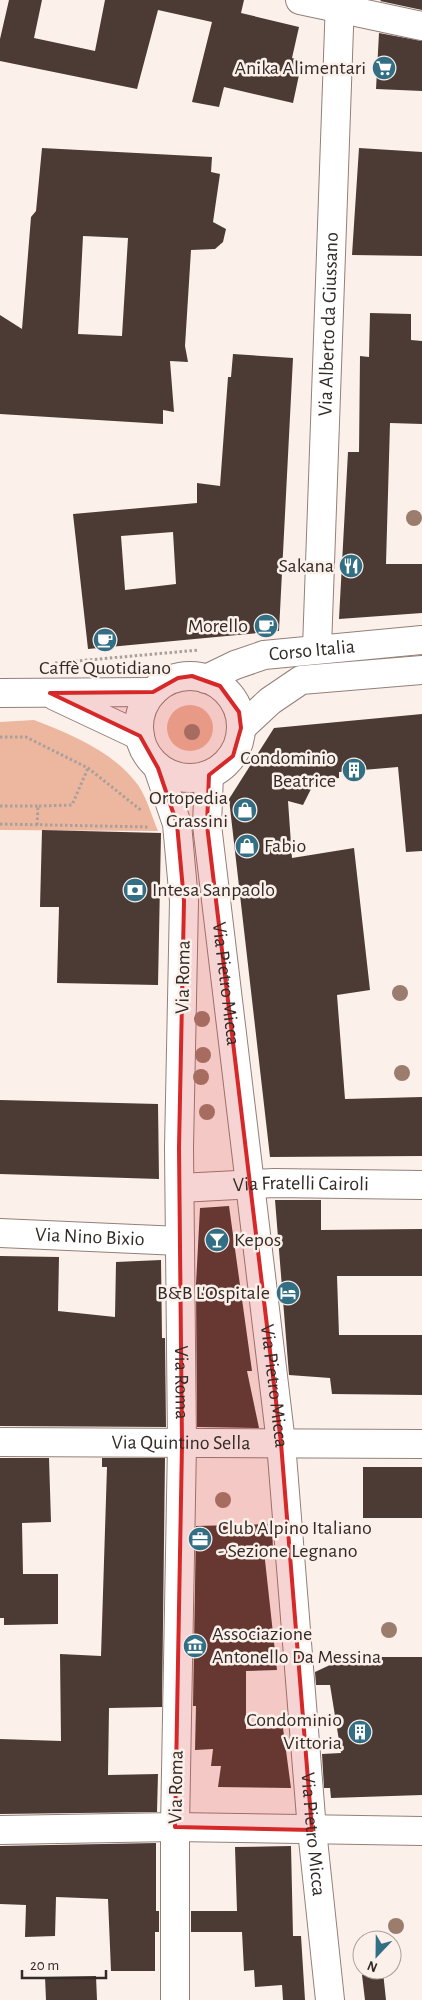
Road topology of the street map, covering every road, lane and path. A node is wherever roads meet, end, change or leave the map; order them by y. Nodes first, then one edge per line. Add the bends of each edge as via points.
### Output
1 (300, 0) edge
2 (340, 5) edge
3 (422, 26) edge
4 (422, 640) edge
5 (317, 648) junction
6 (422, 670) edge
7 (206, 679) junction
8 (153, 692) junction
9 (0, 693) edge
10 (50, 693) junction
11 (241, 728) junction
12 (140, 736) junction
13 (0, 737) edge
14 (88, 768) junction
15 (158, 768) junction
16 (209, 775) junction
17 (0, 806) edge
18 (38, 806) junction
19 (164, 821) junction
20 (0, 824) edge
21 (36, 825) junction
22 (422, 1185) edge
23 (250, 1186) junction
24 (180, 1188) junction
25 (0, 1233) edge
26 (180, 1241) junction
27 (0, 1442) edge
28 (281, 1443) junction
29 (182, 1444) junction
30 (422, 1444) edge
31 (175, 1827) junction
32 (0, 1830) edge
33 (312, 1830) junction
34 (422, 1830) edge
35 (175, 2000) edge
36 (330, 2000) edge

1 - 2 street
2 - 3 street
2 - 5 street, Via Alberto da Giussano
4 - 5 street, Corso Italia
5 - 7 street, Corso Italia via 264,655 235,664
6 - 11 street, Corso Italia via 301,680 270,701
7 - 8 street via 178,678
7 - 11 street via 220,686 232,698 239,712
8 - 10 street
8 - 12 street via 139,720
9 - 10 street
10 - 12 street
11 - 16 street via 233,756
12 - 15 street via 143,748
13 - 14 path via 26,737
14 - 18 path via 72,805
14 - 19 path via 146,815
15 - 16 street via 183,778
15 - 19 street, Via Roma
16 - 23 street, Via Pietro Micca via 207,825
17 - 18 path
18 - 21 path
19 - 21 path
19 - 24 street, Via Roma via 177,824 184,901
20 - 21 path
22 - 23 street, Via Fratelli Cairoli via 274,1183
23 - 24 street, Via Fratelli Cairoli
23 - 28 street, Via Pietro Micca
24 - 26 street, Via Roma
25 - 26 street, Via Nino Bixio
26 - 29 street, Via Roma
27 - 29 street, Via Quintino Sella
28 - 29 street, Via Quintino Sella
28 - 30 street, Via Quintino Sella
28 - 33 street, Via Pietro Micca
29 - 31 street, Via Roma
31 - 32 street
31 - 33 street
31 - 35 street, Via Roma
33 - 34 street
33 - 36 street, Via Pietro Micca

